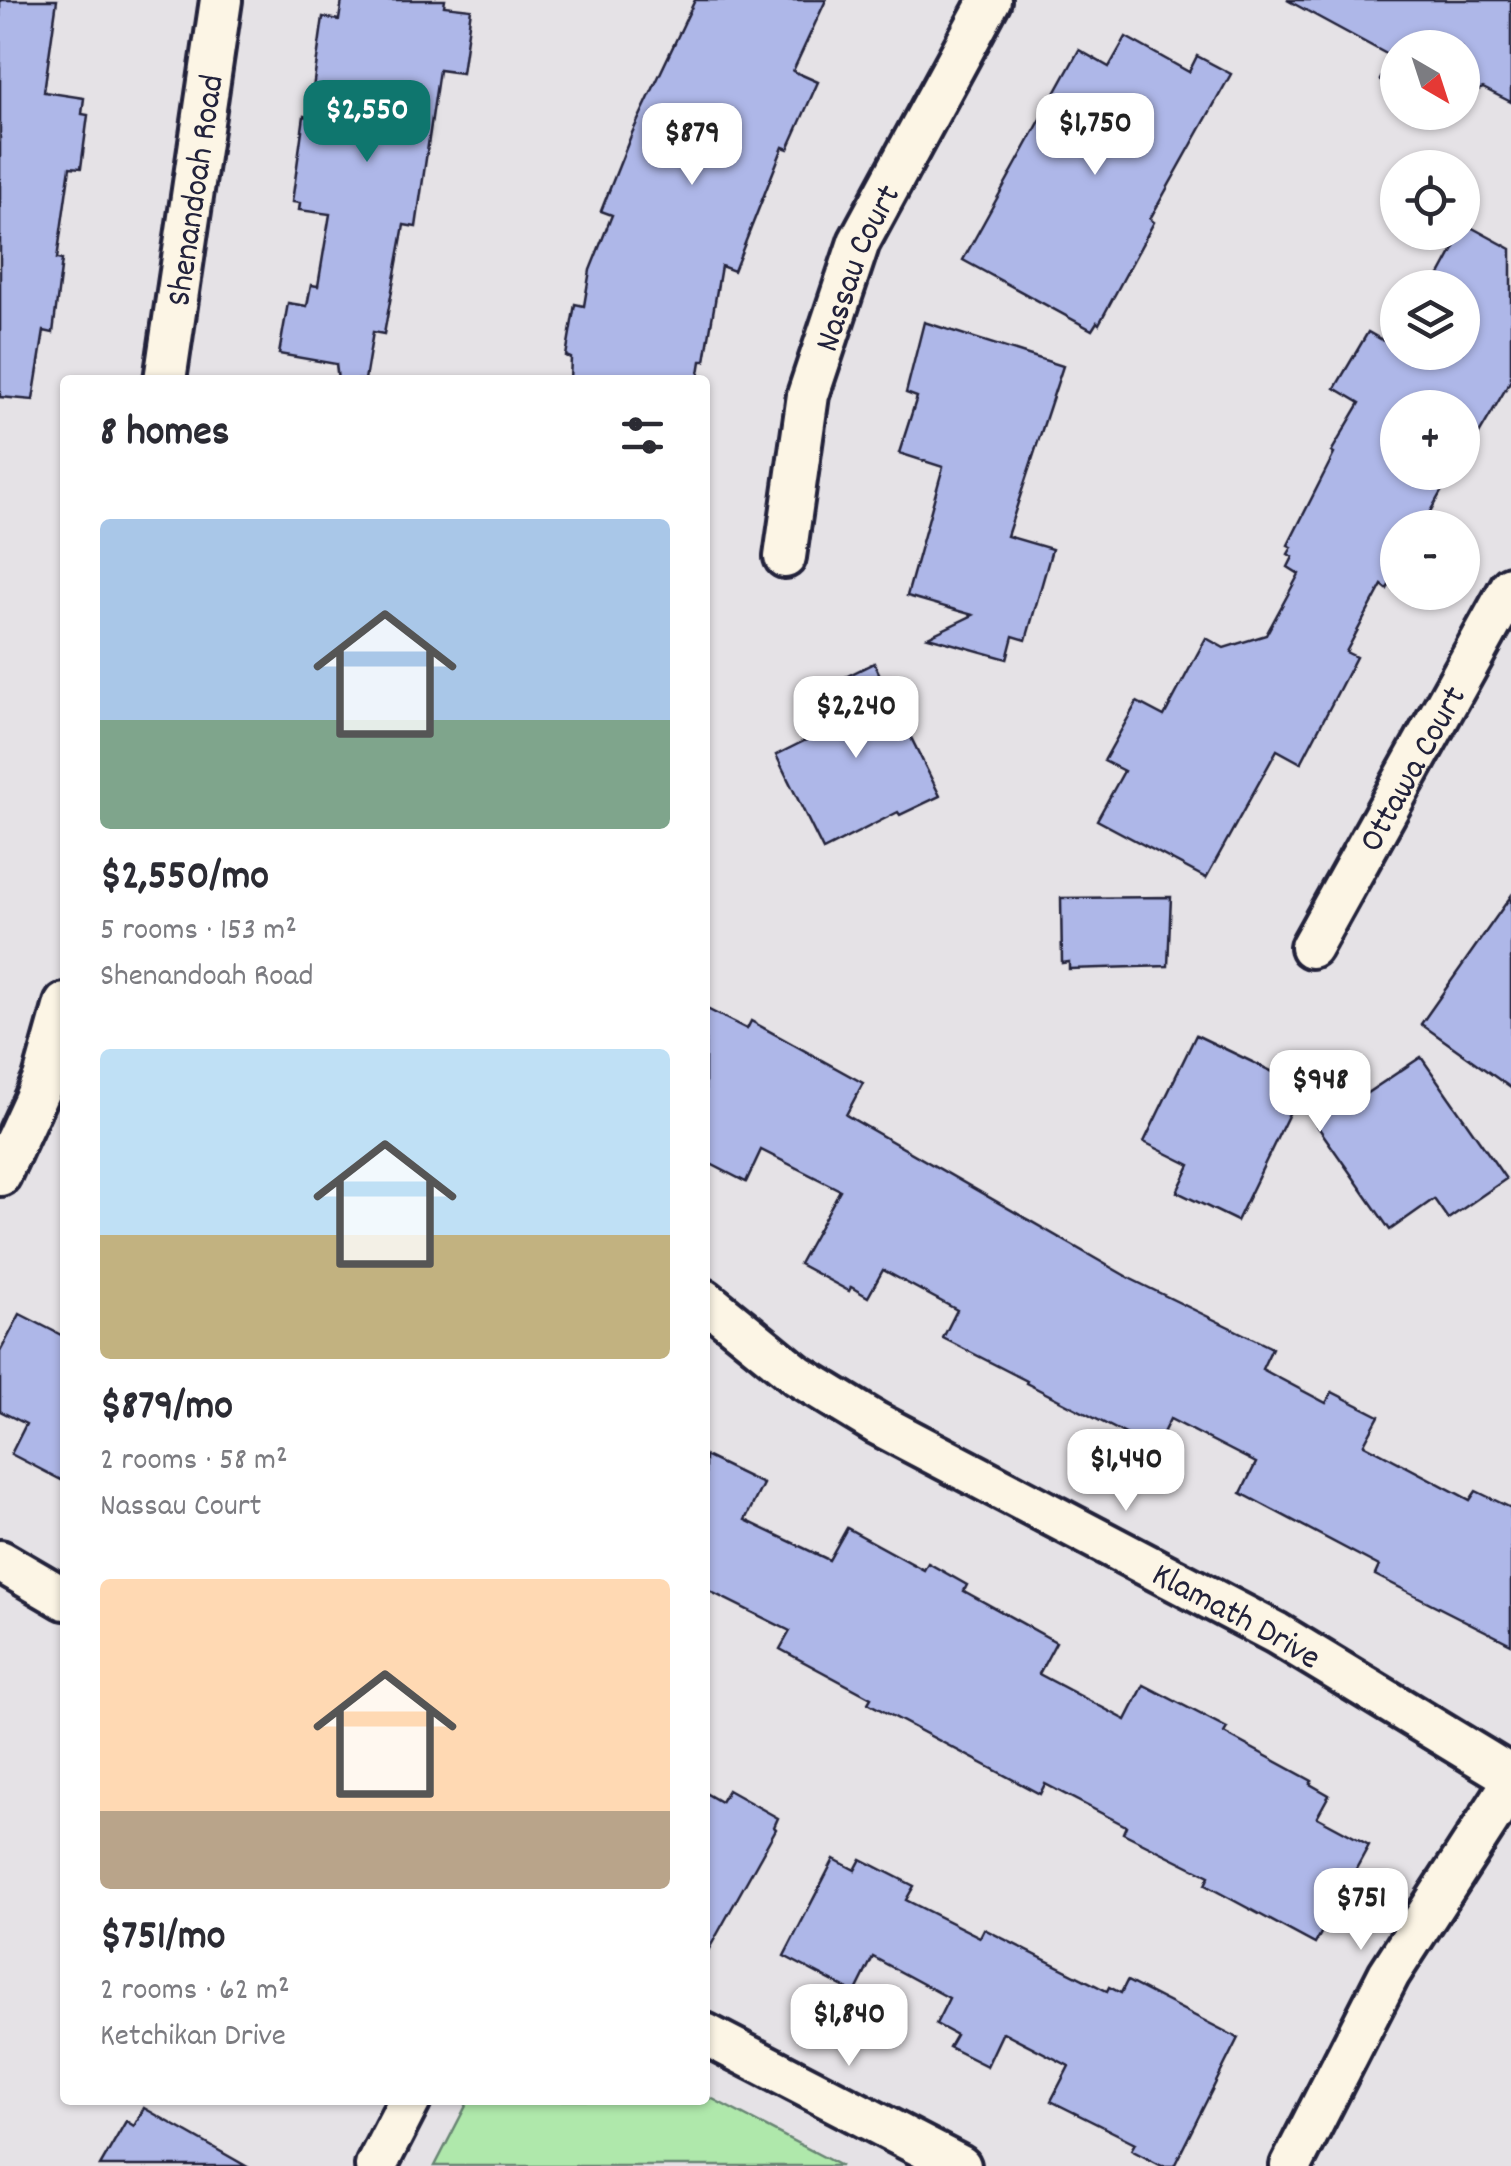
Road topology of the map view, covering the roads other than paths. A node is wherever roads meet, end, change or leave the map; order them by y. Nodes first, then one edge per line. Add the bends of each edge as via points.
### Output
1 (221, 0) edge
2 (990, 0) edge
3 (165, 375) edge
4 (785, 557) dead end
5 (1511, 587) edge
6 (1312, 948) dead end
7 (60, 1022) edge
8 (0, 1175) edge
9 (710, 1304) edge
10 (0, 1561) edge
11 (60, 1595) edge
12 (1511, 1776) edge
13 (1511, 1785) edge
14 (710, 2037) edge
15 (407, 2105) edge
16 (376, 2166) edge
17 (960, 2166) edge
18 (1291, 2166) edge

1 - 3 street, Shenandoah Road
2 - 4 street, Nassau Court via 859,242 808,395
5 - 6 street, Ottawa Court
7 - 8 street via 44,1080
9 - 12 street, Klamath Drive via 797,1375 876,1423 1276,1632
10 - 11 street
13 - 18 street via 1389,1974
14 - 17 street
15 - 16 street

